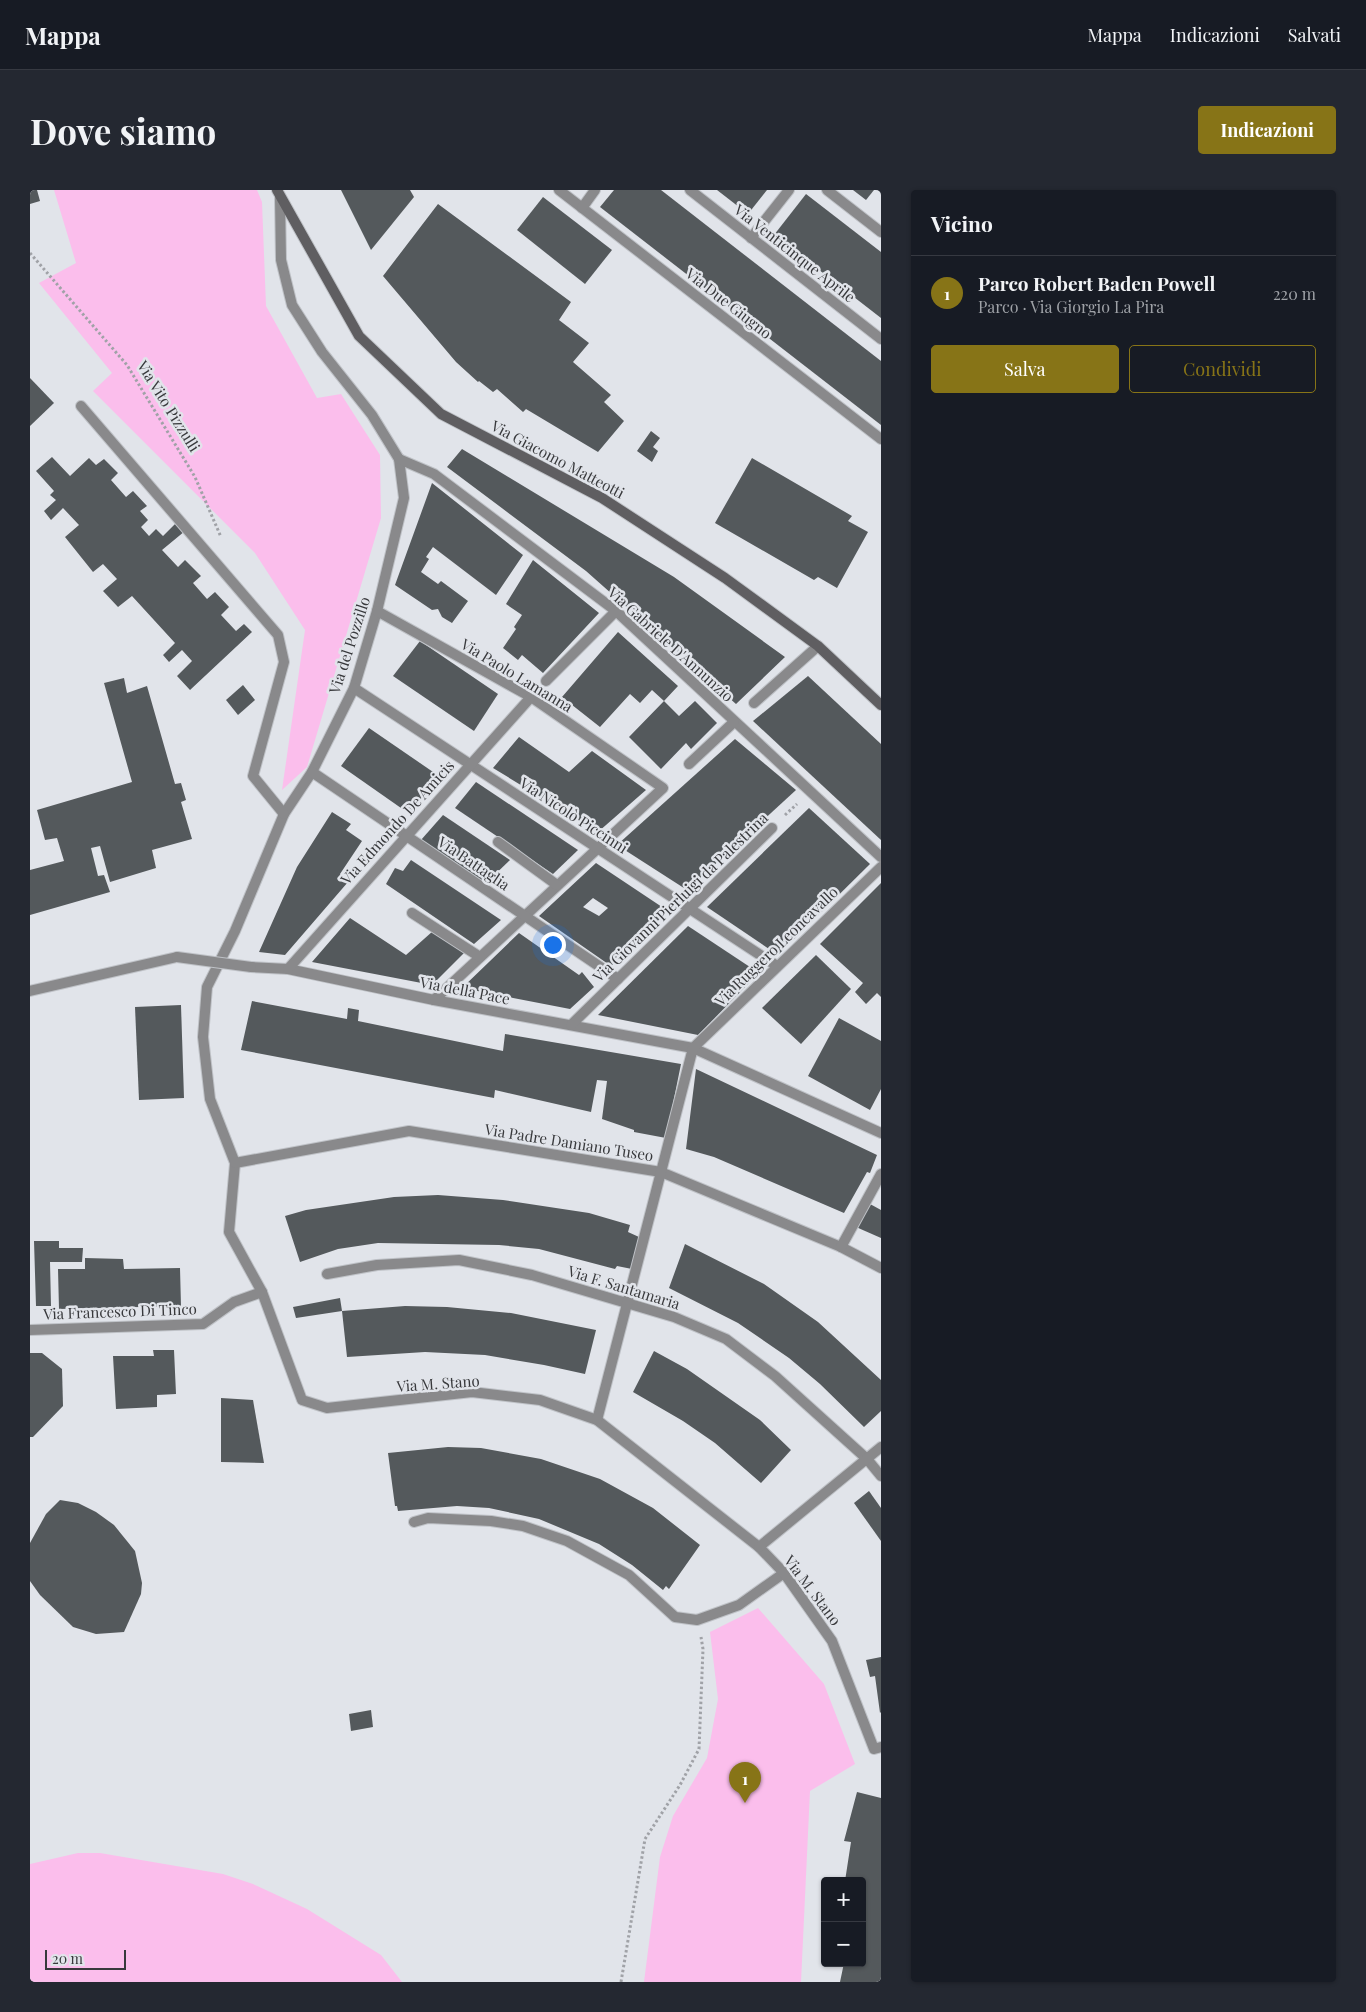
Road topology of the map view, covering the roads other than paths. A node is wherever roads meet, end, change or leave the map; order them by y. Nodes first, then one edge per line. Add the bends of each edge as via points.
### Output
1 (559, 190) edge
2 (595, 190) edge
3 (690, 190) edge
4 (789, 190) edge
5 (828, 190) edge
6 (279, 194) edge
7 (582, 208) junction
8 (881, 232) edge
9 (751, 238) junction
10 (881, 339) edge
11 (81, 406) dead end
12 (881, 439) edge
13 (399, 459) junction
14 (377, 611) junction
15 (616, 611) junction
16 (818, 646) junction
17 (546, 682) dead end
18 (354, 688) junction
19 (531, 697) junction
20 (754, 703) dead end
21 (881, 705) edge
22 (734, 722) junction
23 (469, 764) junction
24 (689, 764) dead end
25 (312, 772) junction
26 (284, 814) junction
27 (772, 828) road end
28 (406, 836) junction
29 (498, 842) dead end
30 (598, 849) junction
31 (881, 857) edge
32 (881, 867) edge
33 (557, 886) junction
34 (689, 909) junction
35 (412, 913) dead end
36 (524, 915) junction
37 (480, 957) junction
38 (777, 966) junction
39 (288, 969) junction
40 (618, 979) junction
41 (30, 991) edge
42 (434, 1000) junction
43 (571, 1025) junction
44 (693, 1048) junction
45 (881, 1133) edge
46 (235, 1163) junction
47 (661, 1172) junction
48 (881, 1174) edge
49 (841, 1247) junction
50 (881, 1268) edge
51 (327, 1274) dead end
52 (262, 1292) junction
53 (628, 1302) junction
54 (30, 1330) edge
55 (597, 1420) junction
56 (881, 1447) edge
57 (867, 1459) junction
58 (881, 1476) edge
59 (414, 1522) dead end
60 (759, 1547) junction
61 (784, 1573) junction
62 (878, 1748) edge

1 - 7 street, Via Due Giugno
2 - 7 street
3 - 9 street, Via Venticinque Aprile
4 - 9 street
5 - 8 street
6 - 13 street, Via del Pozzillo via 281,260 292,305 322,352 372,415
6 - 16 street, Via Giacomo Matteotti via 359,336 441,414 602,498 725,578
7 - 12 street, Via Due Giugno
9 - 10 street, Via Venticinque Aprile
11 - 26 street via 278,635 284,662 253,776
13 - 14 street, Via del Pozzillo via 404,498
13 - 15 street, Via Gabriele D'Annunzio via 434,474
14 - 18 street, Via del Pozzillo
14 - 19 street, Via Paolo Lamanna
15 - 17 street
15 - 22 street, Via Gabriele D'Annunzio
16 - 20 street
16 - 21 street, Via Giacomo Matteotti
18 - 23 street, Via Nicolò Piccinni
18 - 25 street, Via del Pozzillo
19 - 23 street, Via Edmondo De Amicis
19 - 30 street, Via Paolo Lamanna via 663,788
22 - 24 street
22 - 31 street, Via Gabriele D'Annunzio
23 - 28 street, Via Edmondo De Amicis
23 - 30 street, Via Nicolò Piccinni
25 - 26 street, Via del Pozzillo
25 - 28 street, Via Battaglia
26 - 46 street, Via del Pozzillo via 235,931 207,987 203,1037 210,1099
27 - 34 street, Via Giovanni Pierluigi da Palestrina
28 - 36 street, Via Battaglia
28 - 39 street, Via Edmondo De Amicis
29 - 33 street
30 - 33 street
30 - 34 street, Via Nicolò Piccinni
32 - 38 street, Via Ruggero Leoncavallo
33 - 36 street
34 - 38 street, Via Nicolò Piccinni
34 - 40 street, Via Giovanni Pierluigi da Palestrina
35 - 37 street
36 - 37 street
36 - 40 street, Via Battaglia
37 - 42 street
38 - 44 street, Via Ruggero Leoncavallo
39 - 41 street, Via della Pace, bridge via 176,957
39 - 42 street, Via della Pace
40 - 43 street, Via Giovanni Pierluigi da Palestrina
42 - 43 street, Via della Pace
43 - 44 street, Via della Pace
44 - 45 street, Via della Pace
44 - 47 street
46 - 47 street, Via Padre Damiano Tuseo via 409,1131
46 - 52 street, Via M. Stano via 229,1232
47 - 49 street, Via Padre Damiano Tuseo
47 - 53 street
48 - 49 street
49 - 50 street, Via Padre Damiano Tuseo
51 - 53 street, Via F. Santamaria via 377,1265 459,1260 532,1275
52 - 54 street, Via Francesco Di Tinco via 234,1302 203,1324
52 - 55 street, Via M. Stano via 302,1400 327,1408 472,1392 540,1400
53 - 55 street
53 - 57 street, Via F. Santamaria via 674,1316 726,1339 775,1376
55 - 60 street, Via M. Stano
56 - 57 street
57 - 58 street, Via F. Santamaria
57 - 60 street
59 - 61 street via 428,1518 491,1521 523,1526 567,1541 629,1575 675,1618 697,1620 739,1605
60 - 61 street, Via M. Stano
61 - 62 street, Via M. Stano via 832,1640

